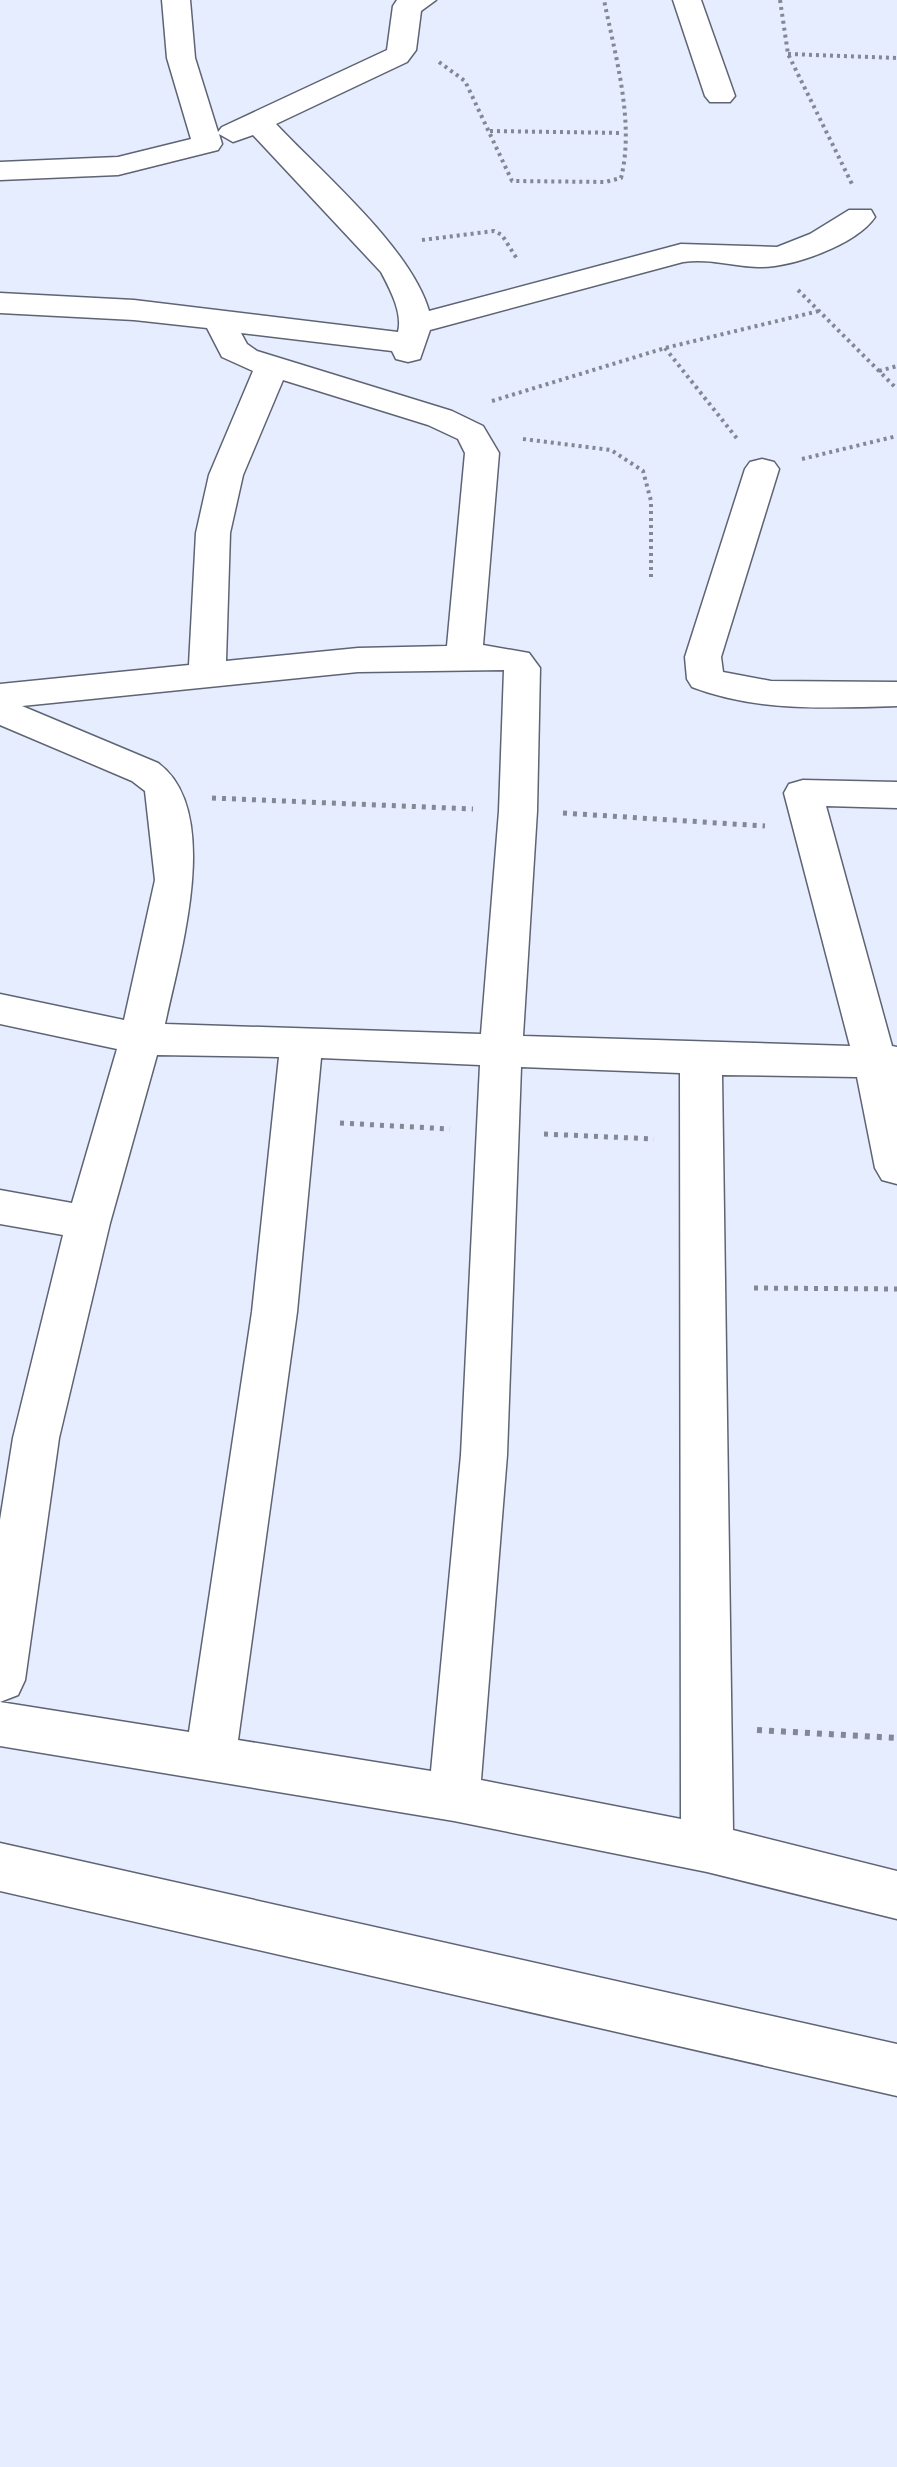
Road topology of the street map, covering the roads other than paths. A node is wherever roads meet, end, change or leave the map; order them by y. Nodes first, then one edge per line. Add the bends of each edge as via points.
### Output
1 (176, 0) edge
2 (422, 0) edge
3 (687, 0) edge
4 (720, 96) dead end
5 (258, 123) junction
6 (207, 144) junction
7 (0, 171) edge
8 (860, 217) road end
9 (0, 303) edge
10 (219, 321) junction
11 (412, 333) junction
12 (272, 366) junction
13 (400, 405) junction
14 (762, 469) road end
15 (464, 657) junction
16 (207, 675) junction
17 (897, 694) edge
18 (0, 696) edge
19 (0, 711) edge
20 (897, 795) edge
21 (0, 1009) edge
22 (141, 1039) junction
23 (301, 1042) junction
24 (501, 1051) junction
25 (701, 1059) junction
26 (886, 1062) edge
27 (897, 1168) edge
28 (0, 1207) edge
29 (88, 1223) junction
30 (18, 1435) edge
31 (0, 1680) edge
32 (0, 1724) edge
33 (210, 1761) junction
34 (454, 1798) junction
35 (707, 1848) junction
36 (0, 1867) edge
37 (897, 1895) edge
38 (897, 2070) edge

1 - 6 street via 181,58
2 - 5 street via 407,6 397,56
3 - 4 street
5 - 6 street
5 - 11 street via 377,246 402,280
6 - 7 street via 118,166
8 - 11 street via 792,252 766,258 697,250
9 - 10 street via 134,310
10 - 11 street
10 - 12 street via 234,350
11 - 13 street
12 - 13 street
12 - 16 street via 226,475 213,533
13 - 15 street via 471,433 482,453
14 - 17 street via 703,657 705,679 805,695
15 - 16 street via 358,660
15 - 24 street via 506,658 522,668
16 - 18 street
19 - 22 street via 145,772 167,796 175,880
20 - 26 street via 803,793
21 - 22 street
22 - 23 street
22 - 29 street
23 - 24 street
23 - 33 street via 257,1454
24 - 25 street
24 - 34 street via 484,1455
25 - 26 street
25 - 35 street
26 - 27 street
28 - 29 street
29 - 30 street
30 - 31 street
32 - 33 street
33 - 34 street
34 - 35 street
35 - 37 street
36 - 38 street

